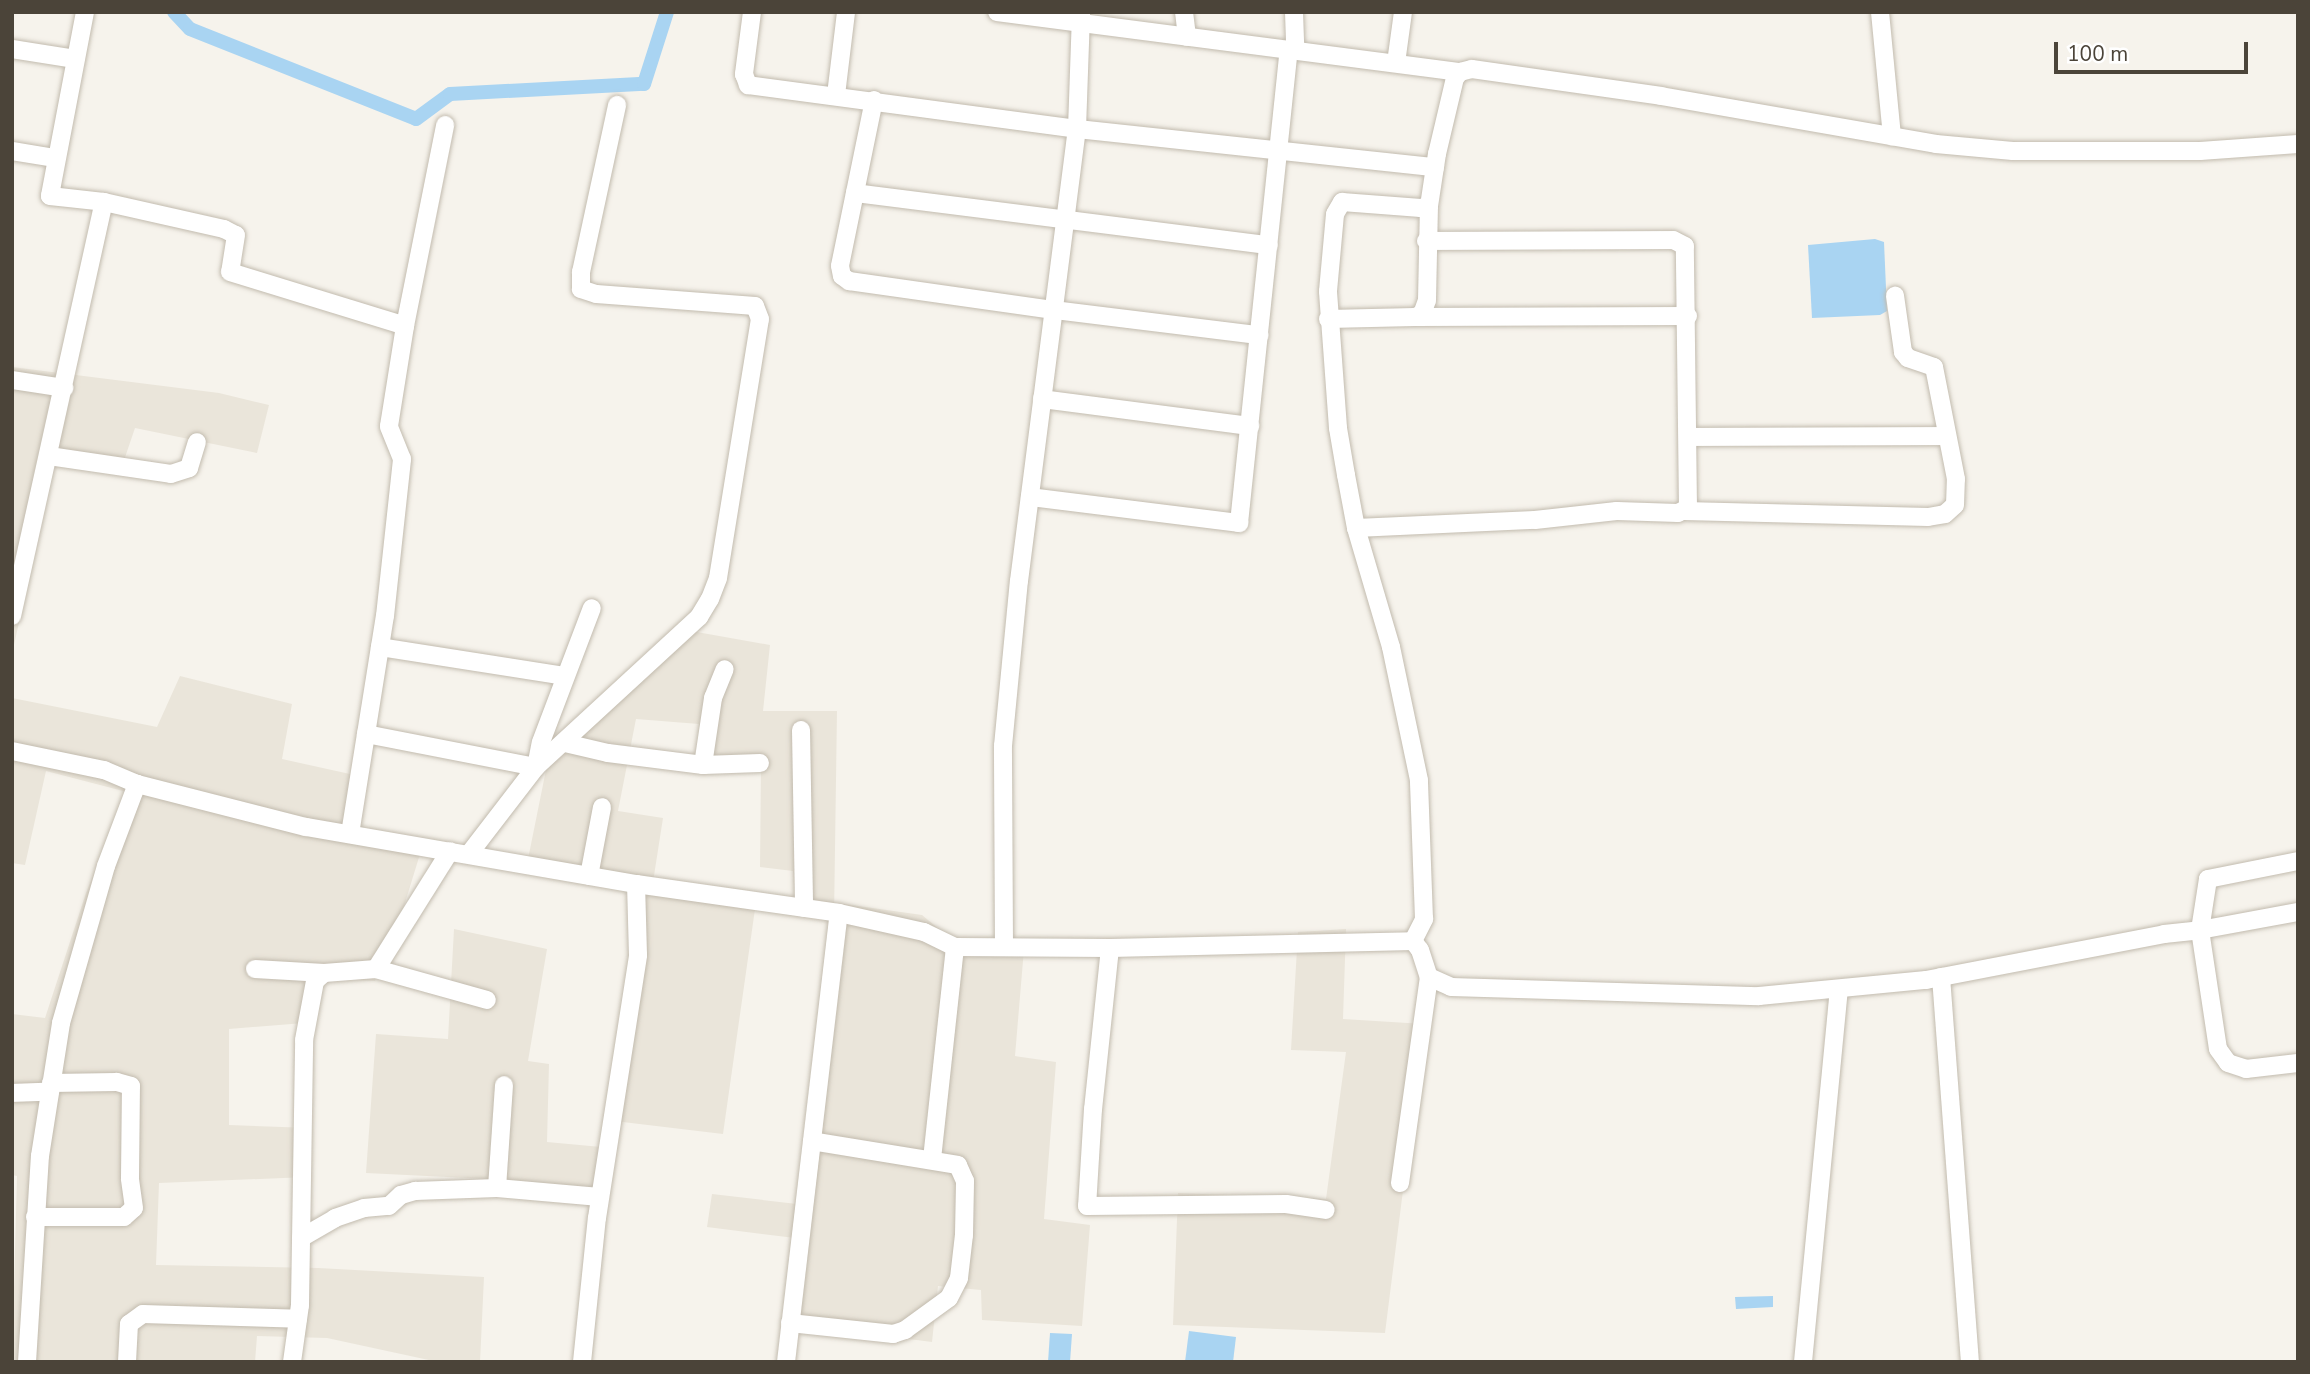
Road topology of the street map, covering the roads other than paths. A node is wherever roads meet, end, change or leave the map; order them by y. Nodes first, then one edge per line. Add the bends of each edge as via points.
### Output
1 (85, 12) edge
2 (752, 12) edge
3 (846, 12) edge
4 (997, 12) edge
5 (1184, 12) edge
6 (1294, 12) edge
7 (1403, 12) edge
8 (1880, 12) edge
9 (1082, 18) edge
10 (1187, 37) junction
11 (12, 49) edge
12 (1292, 50) junction
13 (75, 59) junction
14 (1396, 64) junction
15 (1460, 72) junction
16 (836, 95) junction
17 (874, 100) junction
18 (617, 105) dead end
19 (445, 125) dead end
20 (1077, 129) junction
21 (1892, 136) junction
22 (2298, 144) edge
23 (1279, 150) junction
24 (12, 151) edge
25 (55, 158) junction
26 (1435, 167) junction
27 (855, 193) junction
28 (104, 202) junction
29 (1429, 205) junction
30 (1065, 219) junction
31 (1426, 241) junction
32 (1269, 245) junction
33 (1895, 296) dead end
34 (1054, 310) junction
35 (1688, 316) junction
36 (1415, 317) junction
37 (1359, 318) junction
38 (1328, 319) junction
39 (405, 326) junction
40 (1259, 335) junction
41 (1334, 356) junction
42 (12, 380) edge
43 (64, 388) junction
44 (1042, 399) junction
45 (1250, 426) junction
46 (1947, 436) junction
47 (1689, 438) junction
48 (197, 442) dead end
49 (48, 456) junction
50 (1030, 497) junction
51 (1684, 512) junction
52 (1356, 528) junction
53 (592, 608) dead end
54 (12, 617) edge
55 (380, 647) junction
56 (725, 668) dead end
57 (565, 676) junction
58 (801, 730) dead end
59 (366, 734) junction
60 (565, 743) junction
61 (12, 751) edge
62 (760, 764) dead end
63 (703, 765) junction
64 (536, 767) junction
65 (138, 784) junction
66 (602, 807) dead end
67 (350, 834) junction
68 (450, 851) junction
69 (469, 854) junction
70 (2298, 861) edge
71 (589, 876) junction
72 (636, 884) junction
73 (803, 908) junction
74 (2298, 912) edge
75 (839, 913) junction
76 (2200, 930) junction
77 (1413, 942) junction
78 (955, 947) junction
79 (1004, 947) junction
80 (1110, 948) junction
81 (256, 968) dead end
82 (376, 969) junction
83 (324, 973) junction
84 (1429, 977) junction
85 (1941, 977) junction
86 (1839, 991) junction
87 (487, 1000) dead end
88 (2298, 1063) edge
89 (504, 1085) dead end
90 (51, 1087) junction
91 (12, 1093) edge
92 (811, 1141) junction
93 (932, 1158) junction
94 (1400, 1183) dead end
95 (497, 1188) junction
96 (600, 1197) junction
97 (1326, 1210) dead end
98 (35, 1217) junction
99 (301, 1238) junction
100 (298, 1320) junction
101 (790, 1323) junction
102 (27, 1362) edge
103 (127, 1362) edge
104 (292, 1362) edge
105 (582, 1362) edge
106 (786, 1362) edge
107 (1803, 1362) edge
108 (1970, 1362) edge

1 - 13 street
2 - 16 street via 744,74 748,85
3 - 16 street
4 - 9 street
5 - 10 street
6 - 12 street
7 - 14 street
8 - 21 street
9 - 10 street
9 - 20 street
10 - 12 street
11 - 13 street
12 - 14 street
12 - 23 street
13 - 25 street
14 - 15 street
15 - 21 street via 1472,69 1634,92
15 - 26 street
16 - 17 street
17 - 20 street
17 - 27 street
18 - 60 street via 581,289 596,294 755,306 760,319 718,578 710,599 699,617
19 - 39 street
20 - 23 street
20 - 30 street
21 - 22 street via 2013,151 2114,153
23 - 26 street
23 - 32 street
24 - 25 street
25 - 28 street via 50,196
26 - 29 street
27 - 30 street
27 - 34 street via 840,266 849,281
28 - 39 street via 224,229 236,235 230,272
28 - 43 street
29 - 31 street
29 - 38 street via 1416,208 1349,201 1338,207
30 - 32 street
30 - 34 street
31 - 35 street via 1680,241 1687,251
31 - 36 street via 1427,300 1422,314
32 - 40 street
33 - 46 street via 1903,352 1908,359 1934,367
34 - 40 street
34 - 44 street
35 - 36 street
35 - 47 street
36 - 37 street
37 - 38 street
37 - 41 street via 1340,339
38 - 41 street
39 - 55 street via 389,426 402,459
40 - 45 street
41 - 52 street via 1338,428
42 - 43 street
43 - 49 street
44 - 45 street
44 - 50 street
45 - 50 street via 1240,523
46 - 47 street
46 - 51 street via 1956,495 1955,505 1945,514 1822,517
47 - 51 street via 1689,502
48 - 49 street via 189,468 171,474
49 - 54 street
50 - 79 street via 1003,747
51 - 52 street via 1617,511 1535,520
52 - 77 street via 1391,647 1419,780 1424,919
53 - 57 street
55 - 57 street
55 - 59 street
56 - 63 street via 713,698
57 - 64 street
58 - 73 street
59 - 64 street
59 - 67 street
60 - 63 street
60 - 64 street
61 - 65 street via 104,770
62 - 63 street
64 - 69 street
65 - 67 street via 225,809
65 - 90 street via 102,879 61,1023
66 - 71 street
67 - 68 street
68 - 69 street
68 - 82 street
69 - 71 street
70 - 76 street via 2208,879
71 - 72 street
72 - 73 street
72 - 96 street via 638,955
73 - 75 street
74 - 76 street
75 - 78 street via 924,932
75 - 92 street
76 - 85 street
76 - 88 street via 2218,1049 2228,1063 2246,1069
77 - 80 street
77 - 84 street
78 - 79 street
78 - 93 street
79 - 80 street
80 - 97 street via 1087,1206 1286,1204
81 - 83 street
82 - 83 street
82 - 87 street
83 - 99 street via 315,981 304,1040
84 - 86 street via 1451,988 1569,993 1759,996
84 - 94 street
85 - 86 street
85 - 108 street
86 - 107 street
89 - 95 street
90 - 91 street
90 - 98 street
90 - 98 street via 117,1082 131,1086 134,1208 124,1217
92 - 93 street
92 - 101 street
93 - 101 street via 958,1165 965,1181 959,1278 949,1297 905,1331 893,1334
95 - 96 street
95 - 99 street via 408,1192 389,1206 353,1212
96 - 105 street
98 - 102 street
99 - 100 street
100 - 103 street via 143,1314 129,1324
100 - 104 street
101 - 106 street

